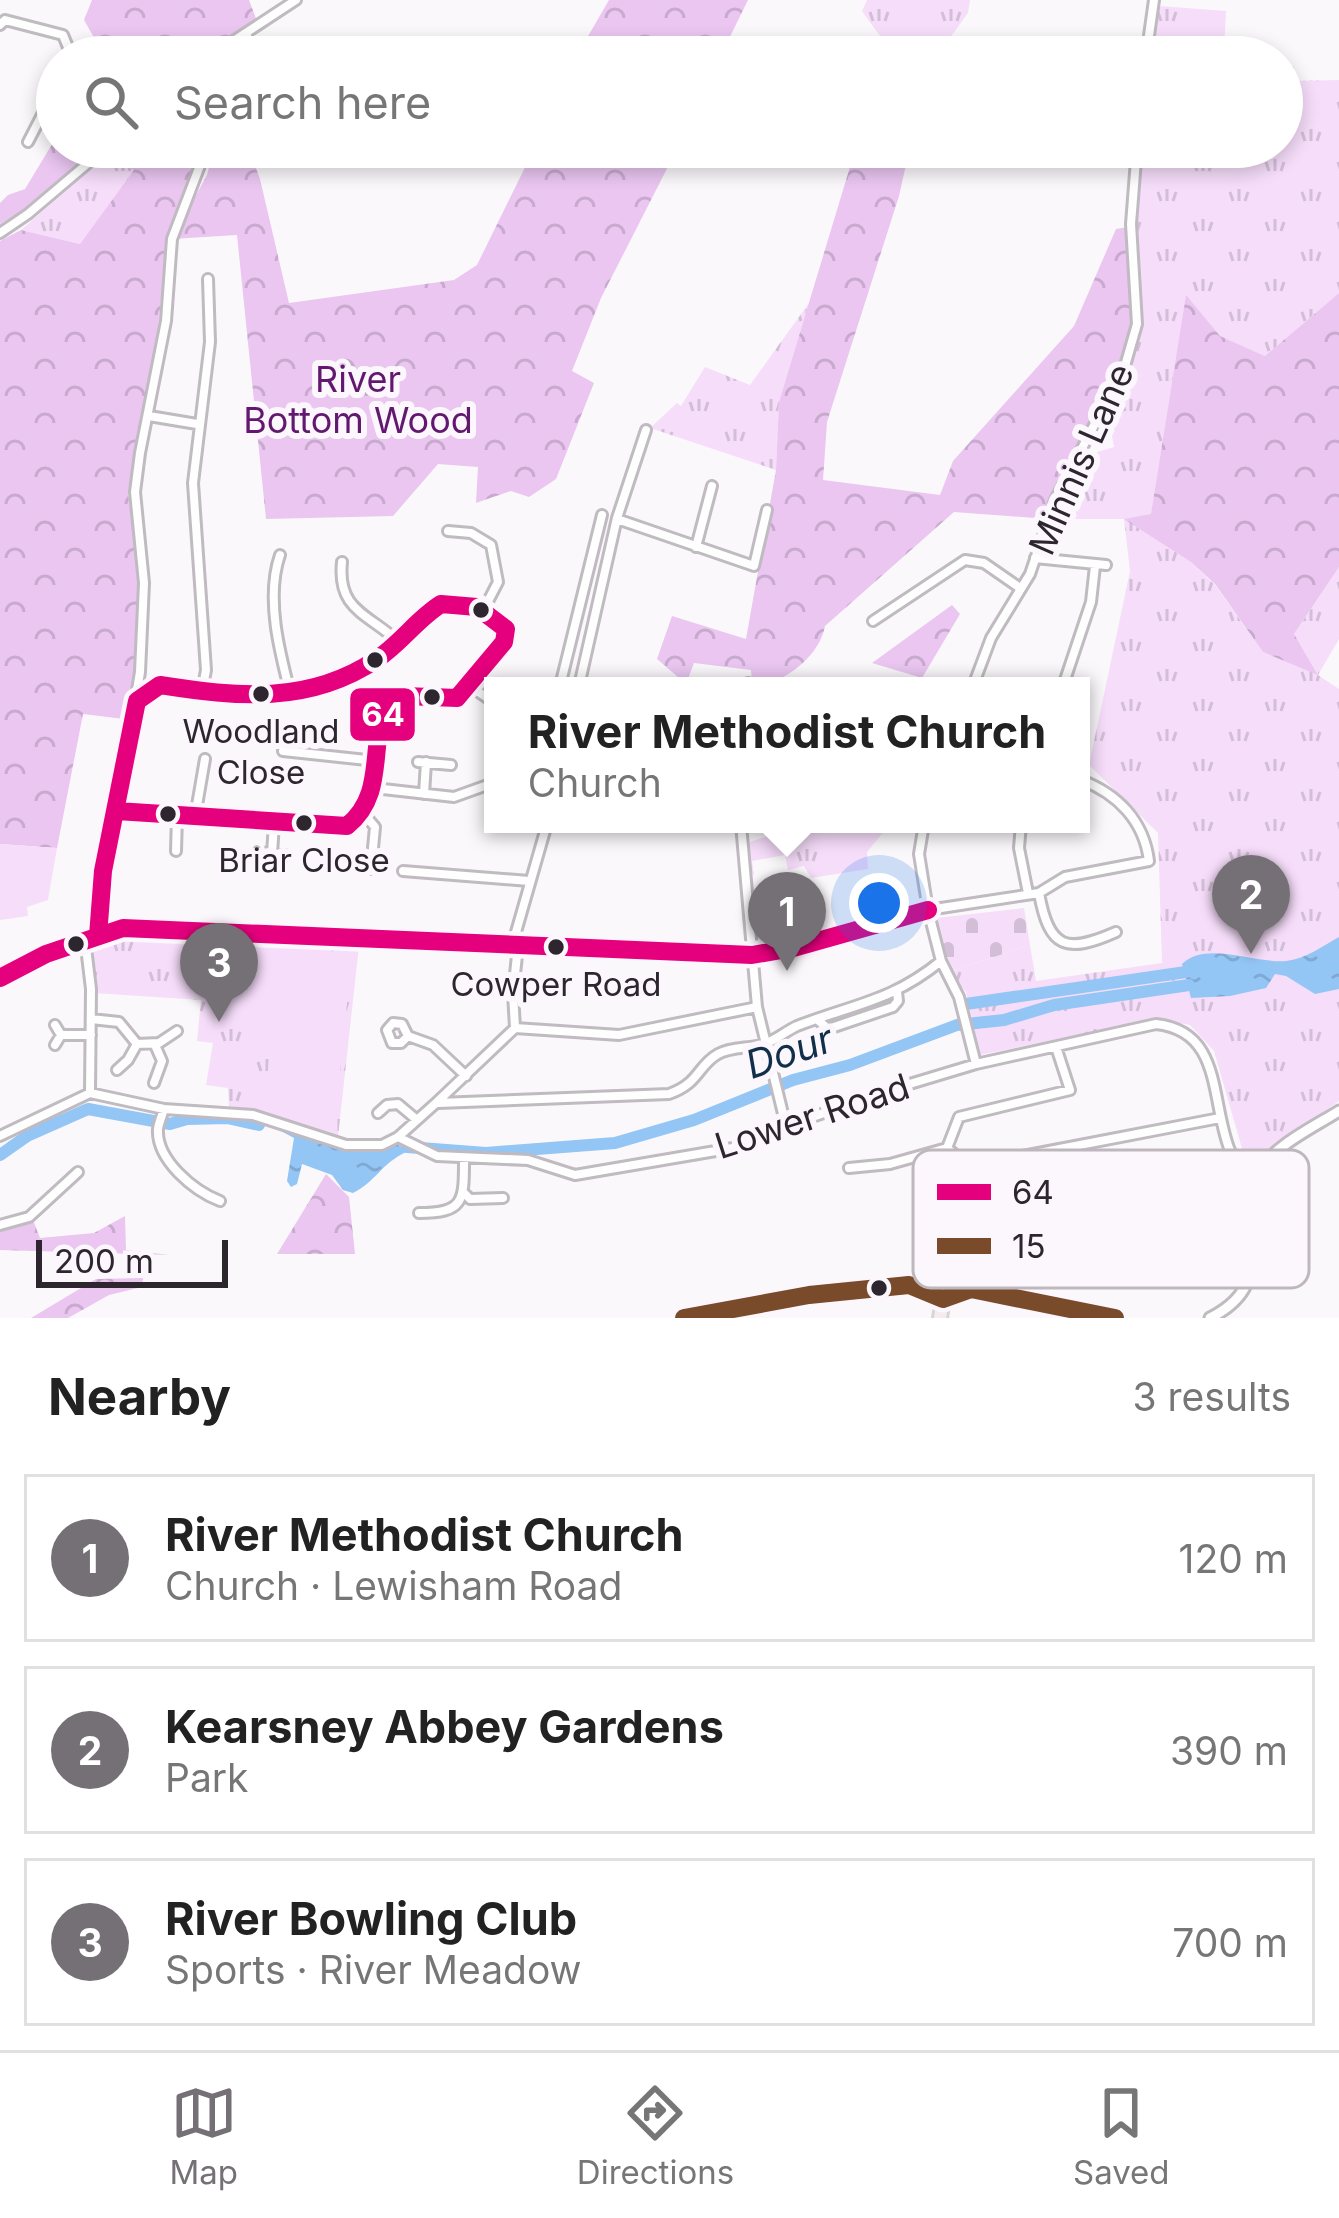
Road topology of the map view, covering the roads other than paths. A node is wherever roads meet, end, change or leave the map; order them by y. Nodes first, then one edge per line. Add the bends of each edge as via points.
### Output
1 (296, 0) edge
2 (1154, 0) edge
3 (0, 25) edge
4 (248, 35) edge
5 (63, 36) edge
6 (1149, 36) edge
7 (36, 127) edge
8 (28, 142) dead end
9 (84, 168) edge
10 (199, 168) edge
11 (1135, 168) edge
12 (0, 233) edge
13 (208, 278) dead end
14 (148, 416) junction
15 (197, 424) junction
16 (646, 430) dead end
17 (712, 486) dead end
18 (767, 510) dead end
19 (602, 514) dead end
20 (617, 518) junction
21 (448, 531) dead end
22 (696, 547) junction
23 (280, 555) dead end
24 (1035, 558) junction
25 (341, 562) dead end
26 (1106, 565) dead end
27 (1095, 566) junction
28 (1020, 588) junction
29 (484, 609) junction
30 (879, 619) dead end
31 (399, 642) junction
32 (562, 677) edge
33 (581, 677) edge
34 (977, 677) edge
35 (1066, 677) edge
36 (470, 686) junction
37 (202, 692) junction
38 (291, 696) junction
39 (484, 696) edge
40 (137, 701) junction
41 (283, 752) dead end
42 (206, 759) dead end
43 (376, 761) junction
44 (451, 764) dead end
45 (1090, 785) edge
46 (484, 787) edge
47 (374, 788) junction
48 (424, 794) junction
49 (117, 811) junction
50 (364, 814) junction
51 (177, 816) junction
52 (195, 818) junction
53 (274, 823) junction
54 (544, 833) edge
55 (742, 833) edge
56 (922, 833) edge
57 (1020, 833) edge
58 (176, 851) dead end
59 (256, 852) dead end
60 (272, 854) junction
61 (286, 855) dead end
62 (371, 869) dead end
63 (403, 871) dead end
64 (529, 881) junction
65 (1034, 893) junction
66 (928, 910) junction
67 (1116, 932) dead end
68 (98, 936) junction
69 (86, 939) junction
70 (515, 946) junction
71 (752, 956) junction
72 (941, 961) junction
73 (0, 978) edge
74 (757, 1007) junction
75 (91, 1019) junction
76 (55, 1025) dead end
77 (515, 1028) junction
78 (177, 1031) dead end
79 (61, 1035) junction
80 (91, 1035) junction
81 (408, 1036) dead end
82 (137, 1044) junction
83 (154, 1044) junction
84 (763, 1045) junction
85 (56, 1046) dead end
86 (1056, 1047) junction
87 (976, 1064) junction
88 (117, 1070) dead end
89 (466, 1076) junction
90 (154, 1083) dead end
91 (90, 1093) junction
92 (436, 1103) junction
93 (1339, 1111) edge
94 (163, 1113) junction
95 (378, 1113) dead end
96 (1220, 1118) junction
97 (417, 1120) junction
98 (786, 1126) junction
99 (0, 1136) edge
100 (398, 1137) junction
101 (947, 1148) junction
102 (940, 1150) edge
103 (949, 1150) edge
104 (1054, 1150) edge
105 (1229, 1150) edge
106 (1281, 1150) edge
107 (913, 1158) edge
108 (464, 1160) junction
109 (849, 1168) dead end
110 (78, 1172) dead end
111 (464, 1193) junction
112 (503, 1198) dead end
113 (220, 1201) dead end
114 (419, 1213) dead end
115 (0, 1225) edge
116 (913, 1287) edge
117 (916, 1288) edge
118 (1247, 1288) edge
119 (943, 1299) junction
120 (684, 1318) edge
121 (940, 1318) edge
122 (1115, 1318) edge
123 (1210, 1318) edge

1 - 4 street
2 - 6 street
3 - 5 street
7 - 8 street
9 - 12 street
10 - 14 street via 172,239
11 - 24 street, Minnis Lane via 1137,323 1125,366 1055,500
13 - 15 street via 210,342
14 - 15 street
14 - 40 street via 135,492 144,584
15 - 37 street
16 - 20 street
17 - 22 street
18 - 22 street via 754,566
19 - 32 street
20 - 22 street
20 - 33 street
21 - 29 street via 491,545 497,582
23 - 38 street via 275,608
24 - 27 street
24 - 28 street, Minnis Lane
25 - 31 street via 344,598
26 - 27 street
27 - 35 street
28 - 30 street via 965,560
28 - 34 street, Minnis Lane
29 - 31 street via 441,604
29 - 36 street via 506,629 504,642
31 - 38 street via 338,681
36 - 39 street
36 - 43 street via 451,700 406,694 386,701
37 - 38 street
37 - 40 street via 160,685
40 - 49 street
41 - 43 street
42 - 52 street
43 - 47 street
44 - 48 street via 422,762
45 - 65 street via 1141,826 1149,861 1078,873
46 - 48 street via 466,796
47 - 48 street
47 - 50 street
49 - 51 street
49 - 68 street
50 - 53 street via 338,828
50 - 62 street via 374,827
51 - 52 street
51 - 58 street
52 - 53 street
53 - 60 street
54 - 64 street
55 - 71 street
56 - 66 street
57 - 65 street
59 - 60 street
60 - 61 street
63 - 64 street
64 - 70 street
65 - 66 street
65 - 67 street via 1047,929 1063,943 1086,945
66 - 71 street
66 - 72 street
68 - 69 street
68 - 70 street via 124,928
69 - 73 street
69 - 75 street
70 - 71 street
70 - 77 street
71 - 74 street
72 - 84 street via 897,992
72 - 87 street
74 - 77 street via 619,1035
74 - 84 street
75 - 80 street
75 - 82 street via 119,1022
76 - 79 street
77 - 89 street
78 - 83 street
79 - 80 street
79 - 85 street
80 - 91 street
81 - 89 street via 434,1045
82 - 83 street
82 - 88 street
83 - 90 street via 162,1060
84 - 92 street via 723,1051 689,1086 669,1094
84 - 98 street
86 - 87 street, Lower Road
86 - 96 street, Lower Road via 1177,1026 1208,1059
86 - 101 street via 1070,1090 959,1117
87 - 98 street, Lower Road
89 - 92 street
91 - 94 street
91 - 99 street
92 - 97 street
93 - 106 street
94 - 100 street via 253,1115 357,1147
94 - 113 street via 157,1131 172,1166
95 - 97 street via 398,1104
96 - 104 street
96 - 105 street, Lower Road
97 - 100 street
98 - 108 street, Lower Road via 739,1147 575,1175 528,1160
100 - 108 street, Lower Road
101 - 102 street
101 - 103 street
107 - 109 street
108 - 111 street
110 - 115 street via 28,1216
111 - 112 street
111 - 114 street via 451,1210
116 - 120 main road
117 - 119 main road
118 - 123 street
119 - 121 main road
119 - 122 street via 971,1289

